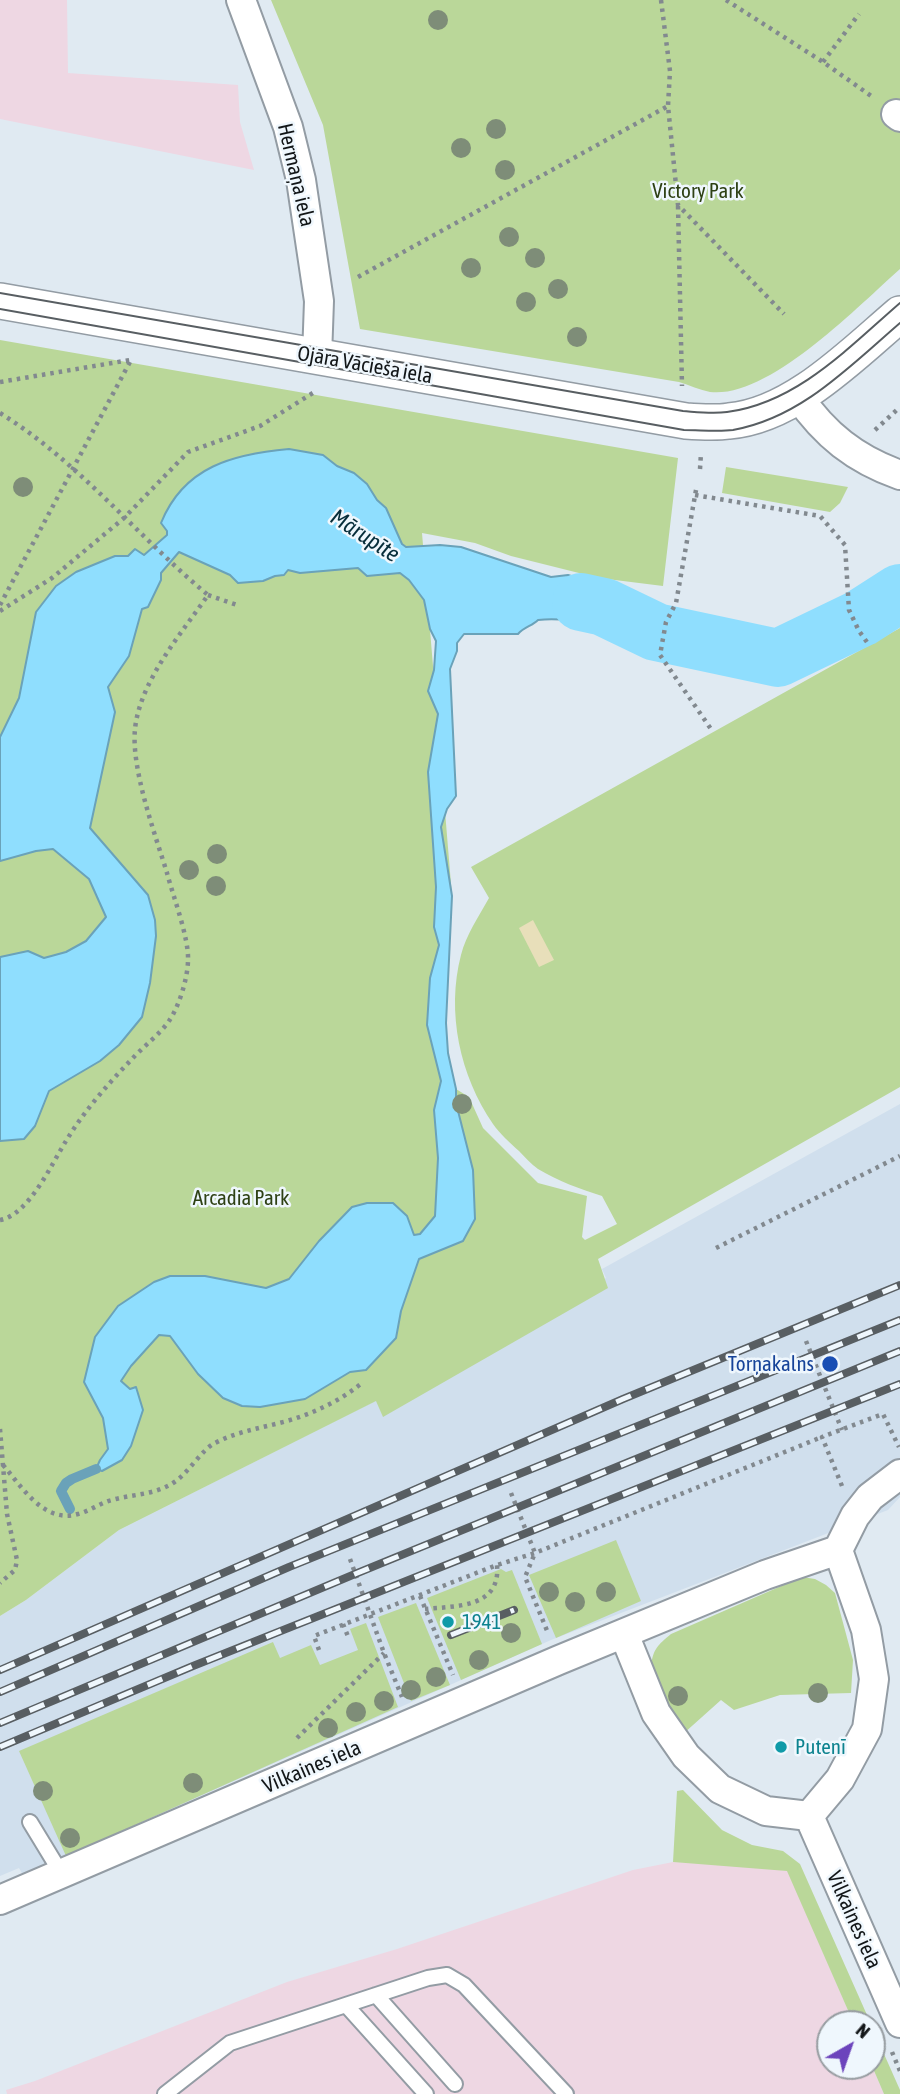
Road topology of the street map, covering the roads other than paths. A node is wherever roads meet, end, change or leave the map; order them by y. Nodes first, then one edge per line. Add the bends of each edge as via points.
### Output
1 (241, 0) edge
2 (0, 301) edge
3 (900, 314) edge
4 (317, 356) junction
5 (798, 396) junction
6 (900, 475) edge
7 (900, 1474) edge
8 (838, 1550) junction
9 (624, 1634) junction
10 (809, 1816) junction
11 (30, 1822) dead end
12 (61, 1873) junction
13 (0, 1900) edge
14 (376, 1995) junction
15 (346, 2005) junction
16 (895, 2035) edge
17 (456, 2084) dead end
18 (165, 2094) edge
19 (426, 2094) edge
20 (566, 2094) edge

1 - 4 street, Hermaņa iela via 288,127 302,180 319,301
2 - 4 street, Ojāra Vācieša iela
3 - 5 street, Ojāra Vācieša iela
4 - 5 street, Ojāra Vācieša iela via 686,421 731,421
5 - 6 street via 831,436
7 - 8 street via 870,1497
8 - 9 street, Vilkaines iela
8 - 10 street via 866,1630 874,1679 867,1729 840,1779
9 - 10 street via 656,1713 685,1756 720,1789 766,1811
9 - 12 street, Vilkaines iela
10 - 16 street, Vilkaines iela
11 - 12 lane
12 - 13 street, Vilkaines iela
14 - 15 lane
14 - 17 lane
14 - 20 lane via 447,1975 464,1985
15 - 18 lane via 230,2043
15 - 19 lane

